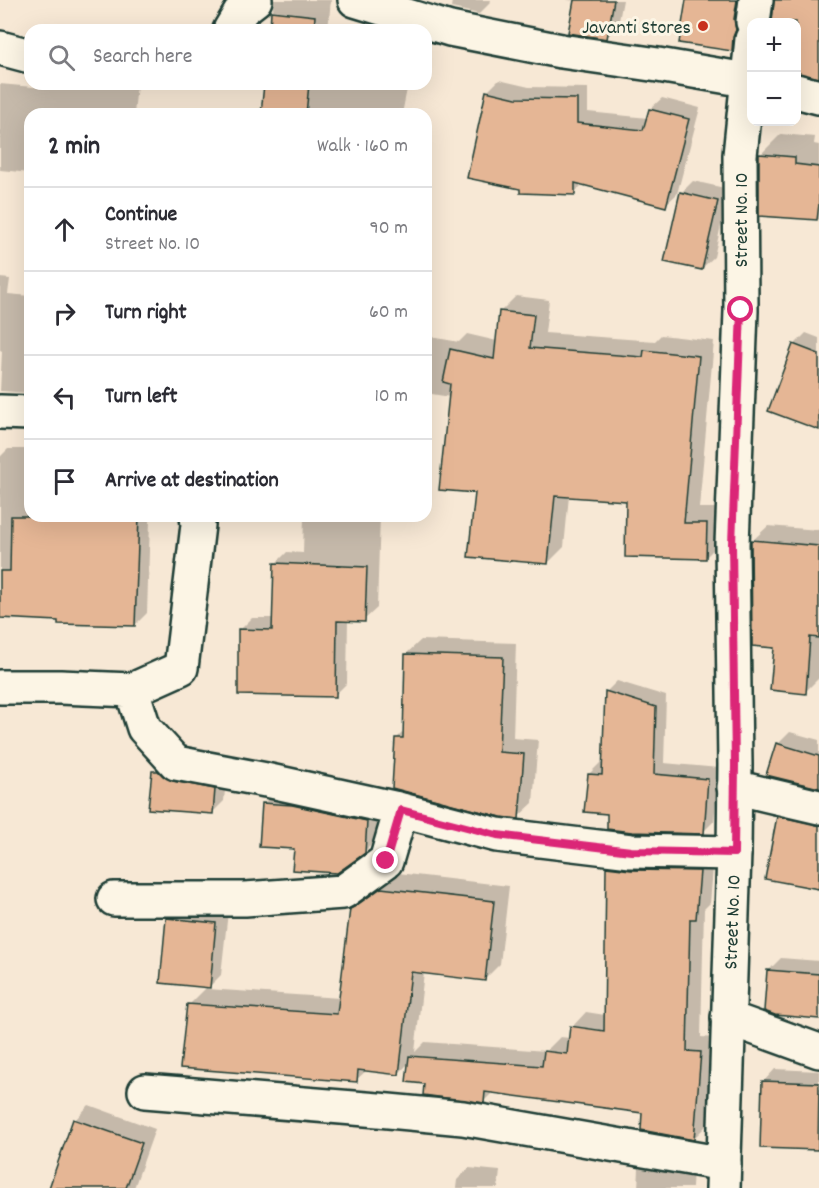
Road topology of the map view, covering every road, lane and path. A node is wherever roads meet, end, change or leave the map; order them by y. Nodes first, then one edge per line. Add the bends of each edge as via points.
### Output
1 (255, 0) edge
2 (355, 0) edge
3 (756, 0) edge
4 (754, 18) edge
5 (234, 24) edge
6 (0, 48) edge
7 (24, 54) edge
8 (747, 80) edge
9 (801, 93) edge
10 (747, 97) edge
11 (819, 97) edge
12 (0, 412) edge
13 (24, 413) edge
14 (198, 522) edge
15 (0, 687) edge
16 (132, 690) junction
17 (734, 787) junction
18 (819, 807) edge
19 (401, 810) junction
20 (734, 853) junction
21 (114, 899) dead end
22 (728, 1018) junction
23 (819, 1051) edge
24 (145, 1091) dead end
25 (723, 1176) edge

1 - 5 street via 242,10
2 - 8 street via 450,29 561,51
3 - 4 street
6 - 7 street
9 - 11 street
10 - 17 street, Street No. 10 via 740,155 741,310 732,544
12 - 13 street
14 - 16 street via 181,668
15 - 16 street
16 - 19 street via 144,728 176,764
17 - 18 street
17 - 20 street, Street No. 10
19 - 20 street via 497,835 631,851
19 - 21 street via 386,861 343,892 245,899
20 - 22 street, Street No. 10
22 - 23 street
22 - 25 street, Street No. 10
24 - 25 street via 463,1118

